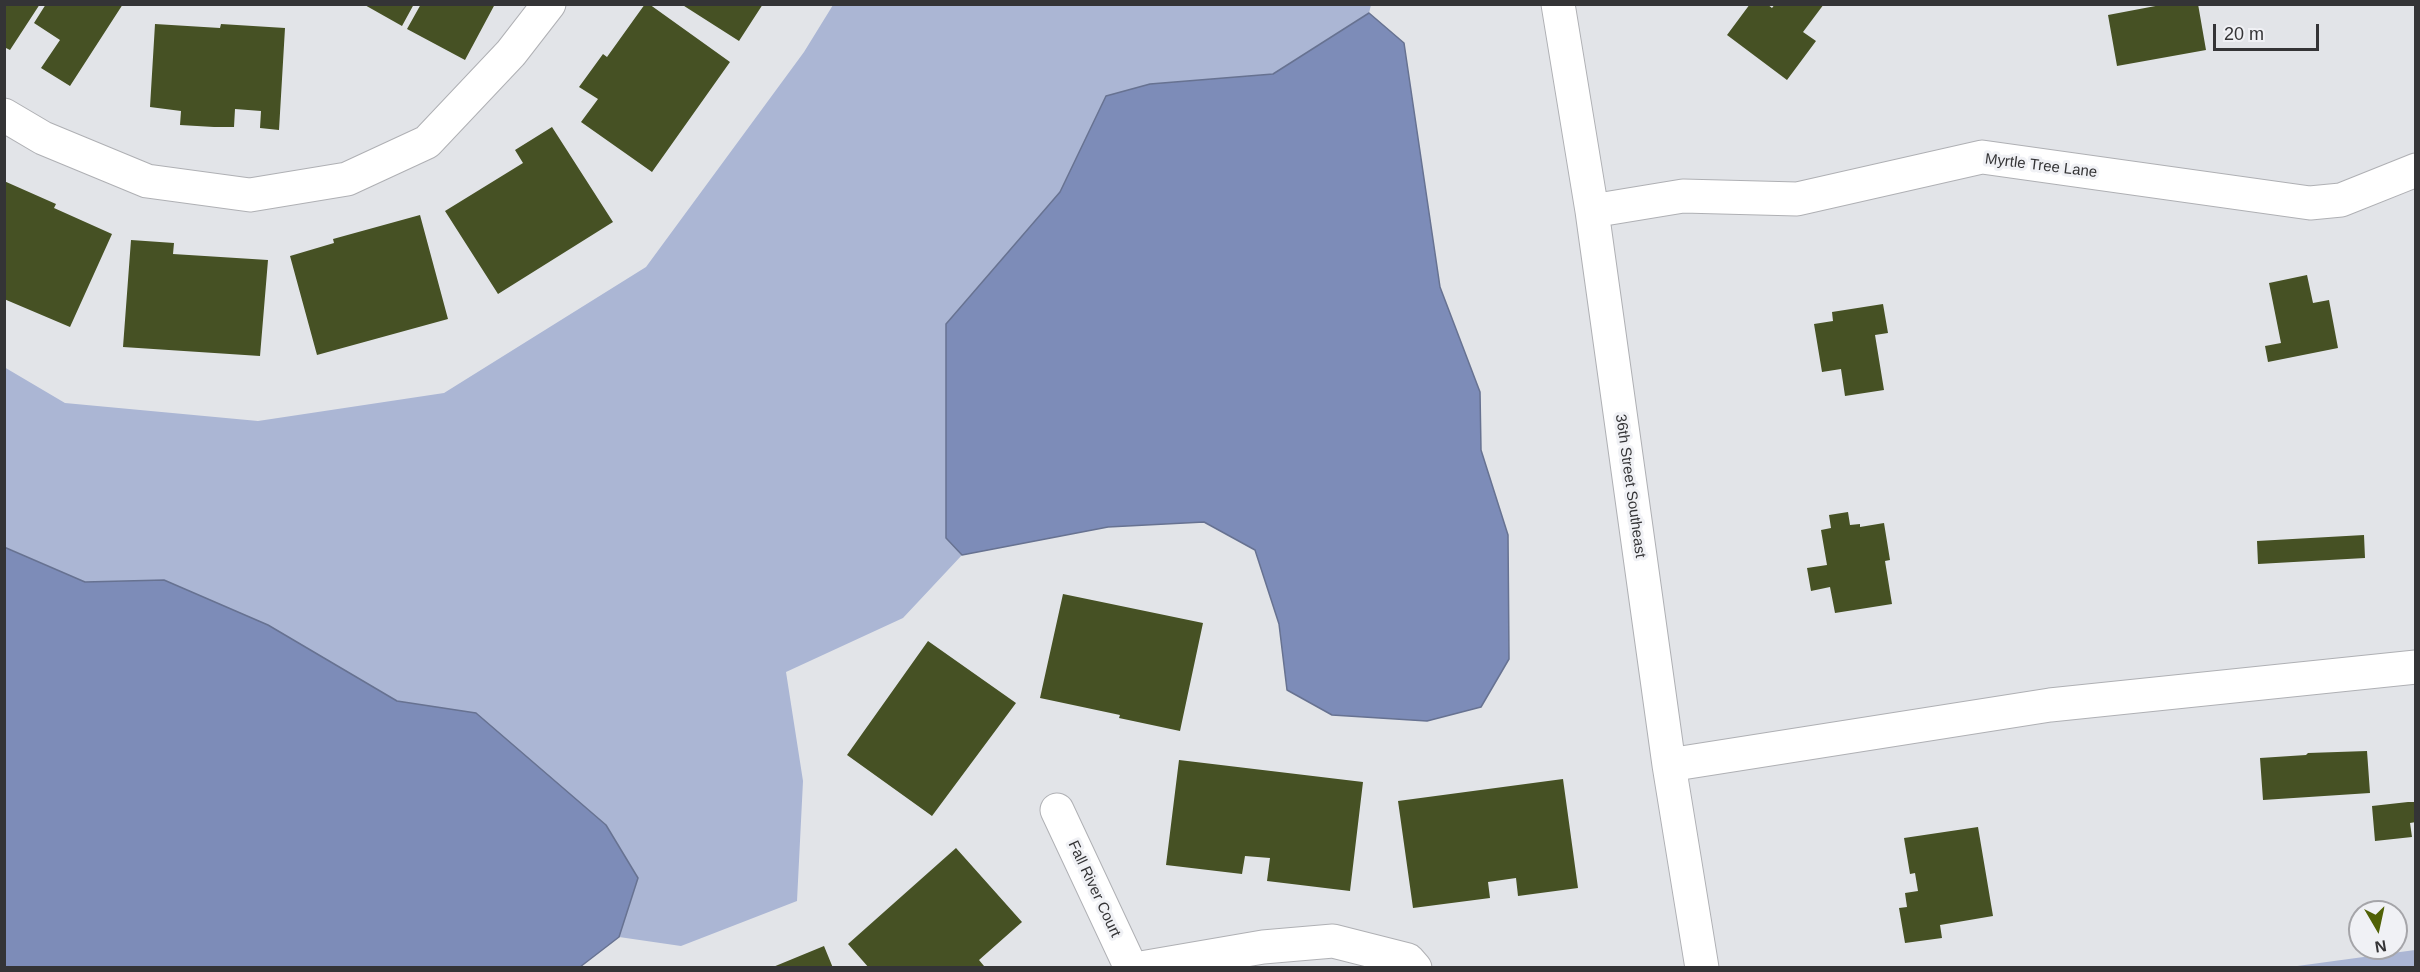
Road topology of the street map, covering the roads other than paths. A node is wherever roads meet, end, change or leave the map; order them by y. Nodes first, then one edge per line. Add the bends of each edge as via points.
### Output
1 (549, 4) edge
2 (1558, 4) edge
3 (4, 115) edge
4 (2415, 170) edge
5 (1592, 211) junction
6 (2415, 667) edge
7 (1669, 765) junction
8 (1057, 810) dead end
9 (1131, 968) edge
10 (1141, 968) edge
11 (1415, 968) edge
12 (1702, 968) edge

1 - 3 street via 511,53 427,142 347,179 250,195 147,181 42,138
2 - 5 street, 36th Street Southeast
4 - 5 street, Myrtle Tree Lane via 2341,200 2310,203 1982,157 1797,199 1683,196
5 - 7 street, 36th Street Southeast
6 - 7 street via 2050,705
7 - 12 street, 36th Street Southeast
8 - 9 street, Fall River Court
10 - 11 street via 1263,947 1333,941 1408,960

